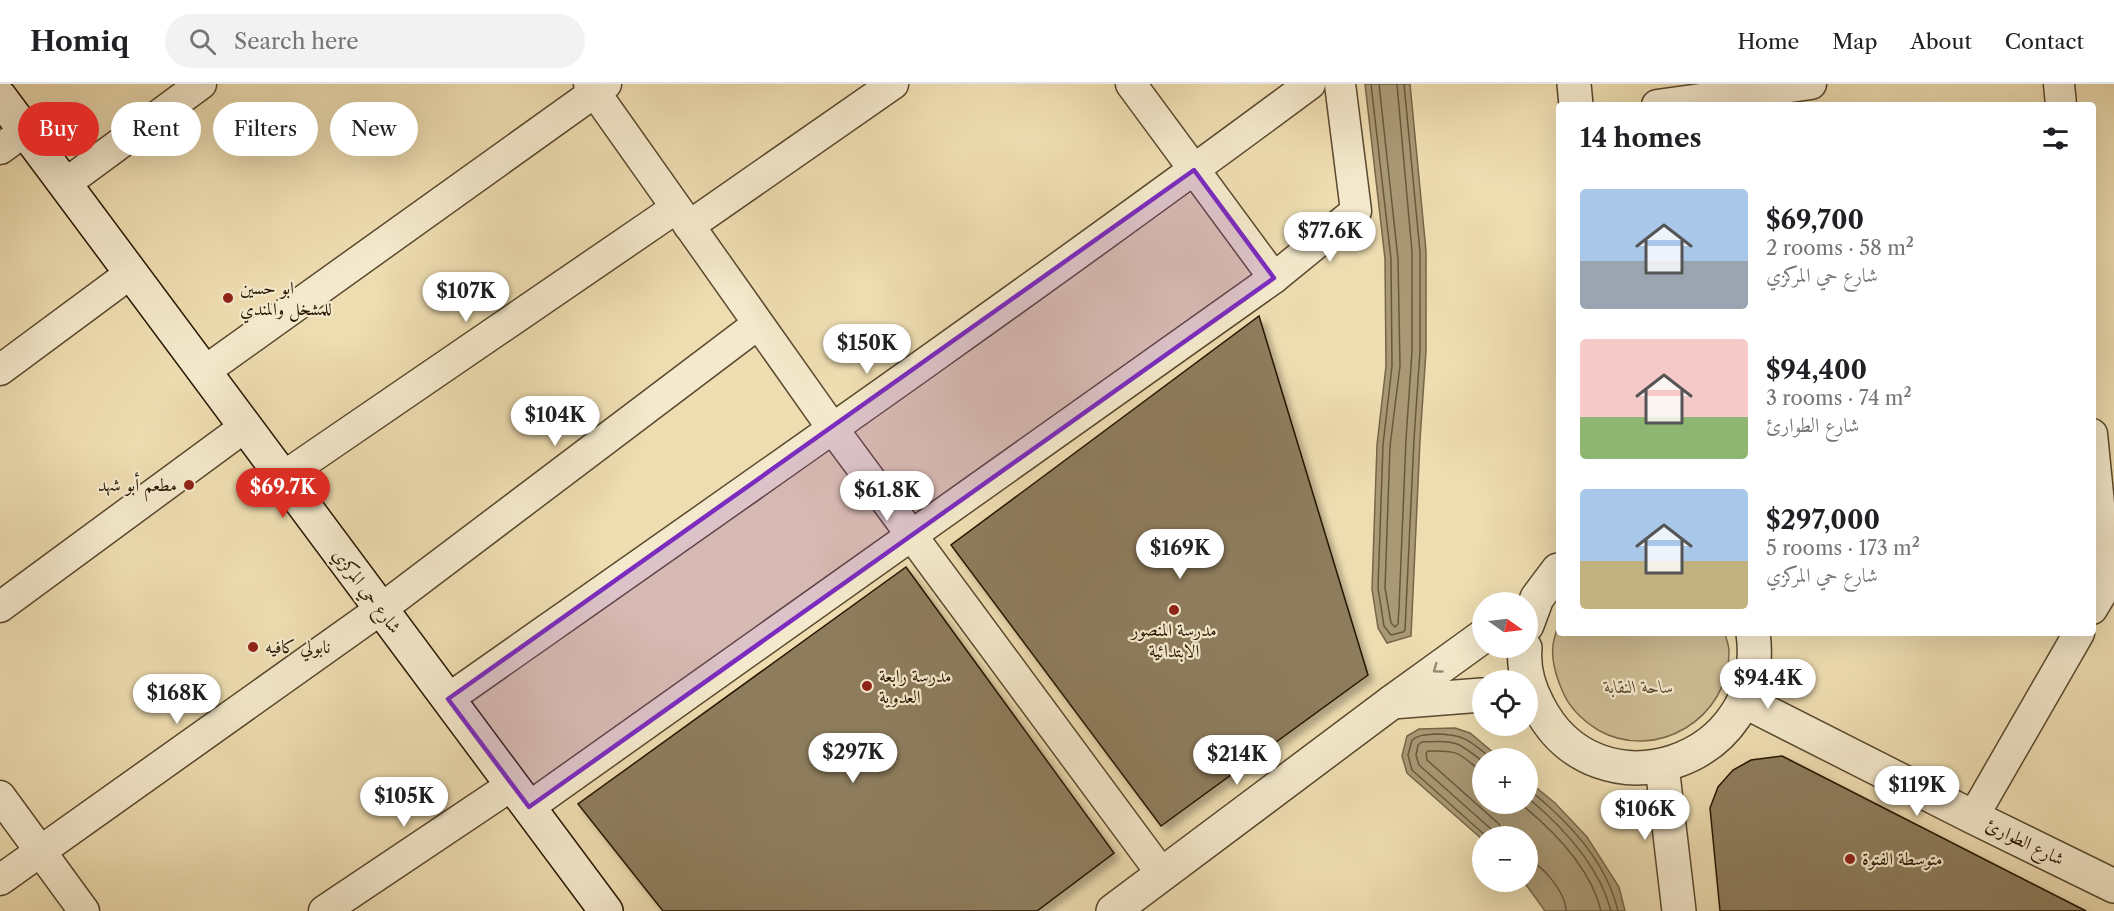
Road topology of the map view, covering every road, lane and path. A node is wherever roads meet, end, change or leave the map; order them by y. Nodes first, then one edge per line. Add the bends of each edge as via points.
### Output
1 (201, 84) edge
2 (893, 84) edge
3 (1131, 84) edge
4 (1310, 84) edge
5 (1340, 84) edge
6 (1574, 84) edge
7 (1811, 84) edge
8 (2059, 84) edge
9 (597, 87) edge
10 (0, 97) edge
11 (1576, 102) edge
12 (1679, 102) edge
13 (2061, 102) edge
14 (13, 140) edge
15 (1194, 170) junction
16 (65, 184) junction
17 (683, 217) junction
18 (131, 273) junction
19 (1274, 278) junction
20 (758, 324) junction
21 (0, 370) edge
22 (205, 371) junction
23 (246, 426) junction
24 (833, 429) junction
25 (283, 477) junction
26 (2096, 512) edge
27 (911, 535) junction
28 (2098, 551) edge
29 (2096, 602) edge
30 (0, 606) edge
31 (381, 609) junction
32 (1753, 636) edge
33 (2077, 636) edge
34 (1472, 644) edge
35 (1472, 696) edge
36 (448, 699) junction
37 (1744, 701) junction
38 (1392, 702) junction
39 (1538, 707) edge
40 (1662, 766) junction
41 (0, 796) edge
42 (520, 796) junction
43 (1973, 817) junction
44 (40, 851) junction
45 (1162, 874) junction
46 (0, 880) edge
47 (2114, 886) edge
48 (84, 911) edge
49 (324, 911) edge
50 (606, 911) edge
51 (1113, 911) edge
52 (1679, 911) edge

1 - 16 street
2 - 17 street
3 - 15 street
4 - 15 street
5 - 19 street via 1356,211
6 - 11 street
7 - 12 street
8 - 13 street
9 - 17 street
9 - 22 street
10 - 14 street, شارع حي المركزي
14 - 16 street, شارع حي المركزي
15 - 19 street
15 - 24 street
16 - 18 street, شارع حي المركزي
17 - 20 street
17 - 25 street
18 - 21 street
18 - 22 street, شارع حي المركزي
19 - 27 street
20 - 24 street
20 - 31 street
22 - 23 street, شارع حي المركزي
23 - 25 street, شارع حي المركزي
23 - 30 street
24 - 27 street
24 - 36 street
25 - 31 street, شارع حي المركزي
26 - 28 street
27 - 42 street
27 - 45 street
28 - 29 street via 2107,584
31 - 36 street, شارع حي المركزي
31 - 44 street
32 - 37 street via 1754,669
33 - 43 street
34 -> 38 street
35 - 38 street
36 - 42 street, شارع حي المركزي
37 - 40 street via 1724,731 1696,753
37 - 43 street, شارع الطوارئ
38 - 45 street
39 - 40 street via 1568,744 1597,760 1630,768
40 - 52 street
41 - 44 street
42 - 49 street
42 - 50 street, شارع حي المركزي
43 - 47 street, شارع الطوارئ
44 - 46 street
44 - 48 street
45 - 51 street

